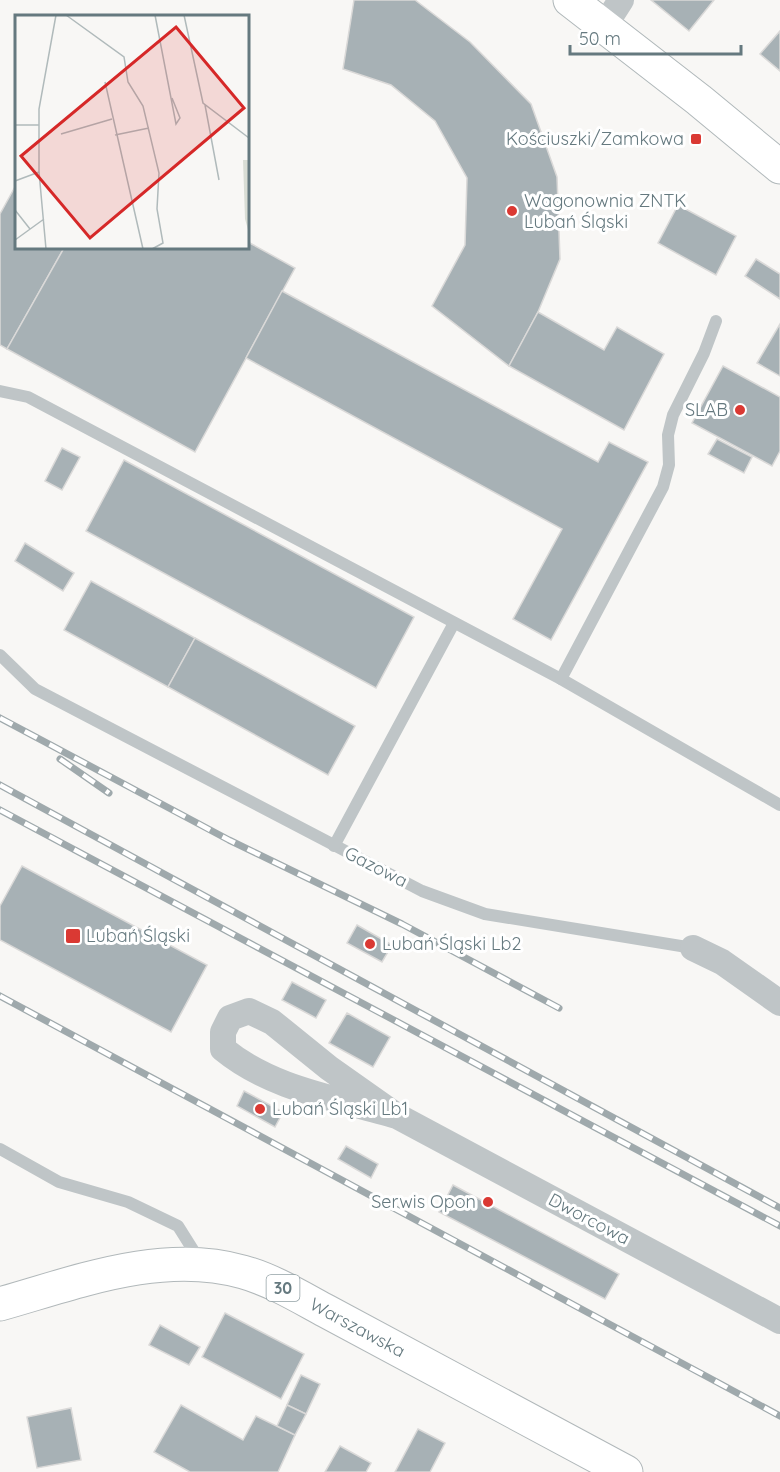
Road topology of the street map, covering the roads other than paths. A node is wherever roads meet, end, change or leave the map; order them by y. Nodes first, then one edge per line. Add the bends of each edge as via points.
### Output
1 (570, 0) edge
2 (613, 13) edge
3 (780, 167) edge
4 (716, 321) dead end
5 (0, 391) edge
6 (454, 623) junction
7 (0, 655) edge
8 (561, 679) junction
9 (780, 805) edge
10 (334, 846) junction
11 (693, 948) joint
12 (780, 1003) edge
13 (397, 1116) junction
14 (0, 1149) edge
15 (202, 1264) junction
16 (0, 1304) edge
17 (780, 1322) edge
18 (626, 1472) edge

1 - 2 main road
2 - 3 main road via 699,100
4 - 8 lane via 673,415 663,487
5 - 6 lane via 28,397
6 - 8 lane
6 - 10 lane
7 - 10 lane, Gazowa via 35,688
8 - 9 lane
10 - 11 lane, Gazowa via 422,891 485,914
11 - 12 street, Gazowa via 722,962
13 - 13 street, Dworcowa via 288,1086 243,1065 223,1049 223,1032 230,1018 249,1011 272,1022
13 - 17 street, Dworcowa
14 - 15 lane via 60,1182 128,1202 178,1227
15 - 16 main road, Warszawska / 30 via 168,1263 97,1276
15 - 18 main road, Warszawska / 30 via 244,1272 284,1288

